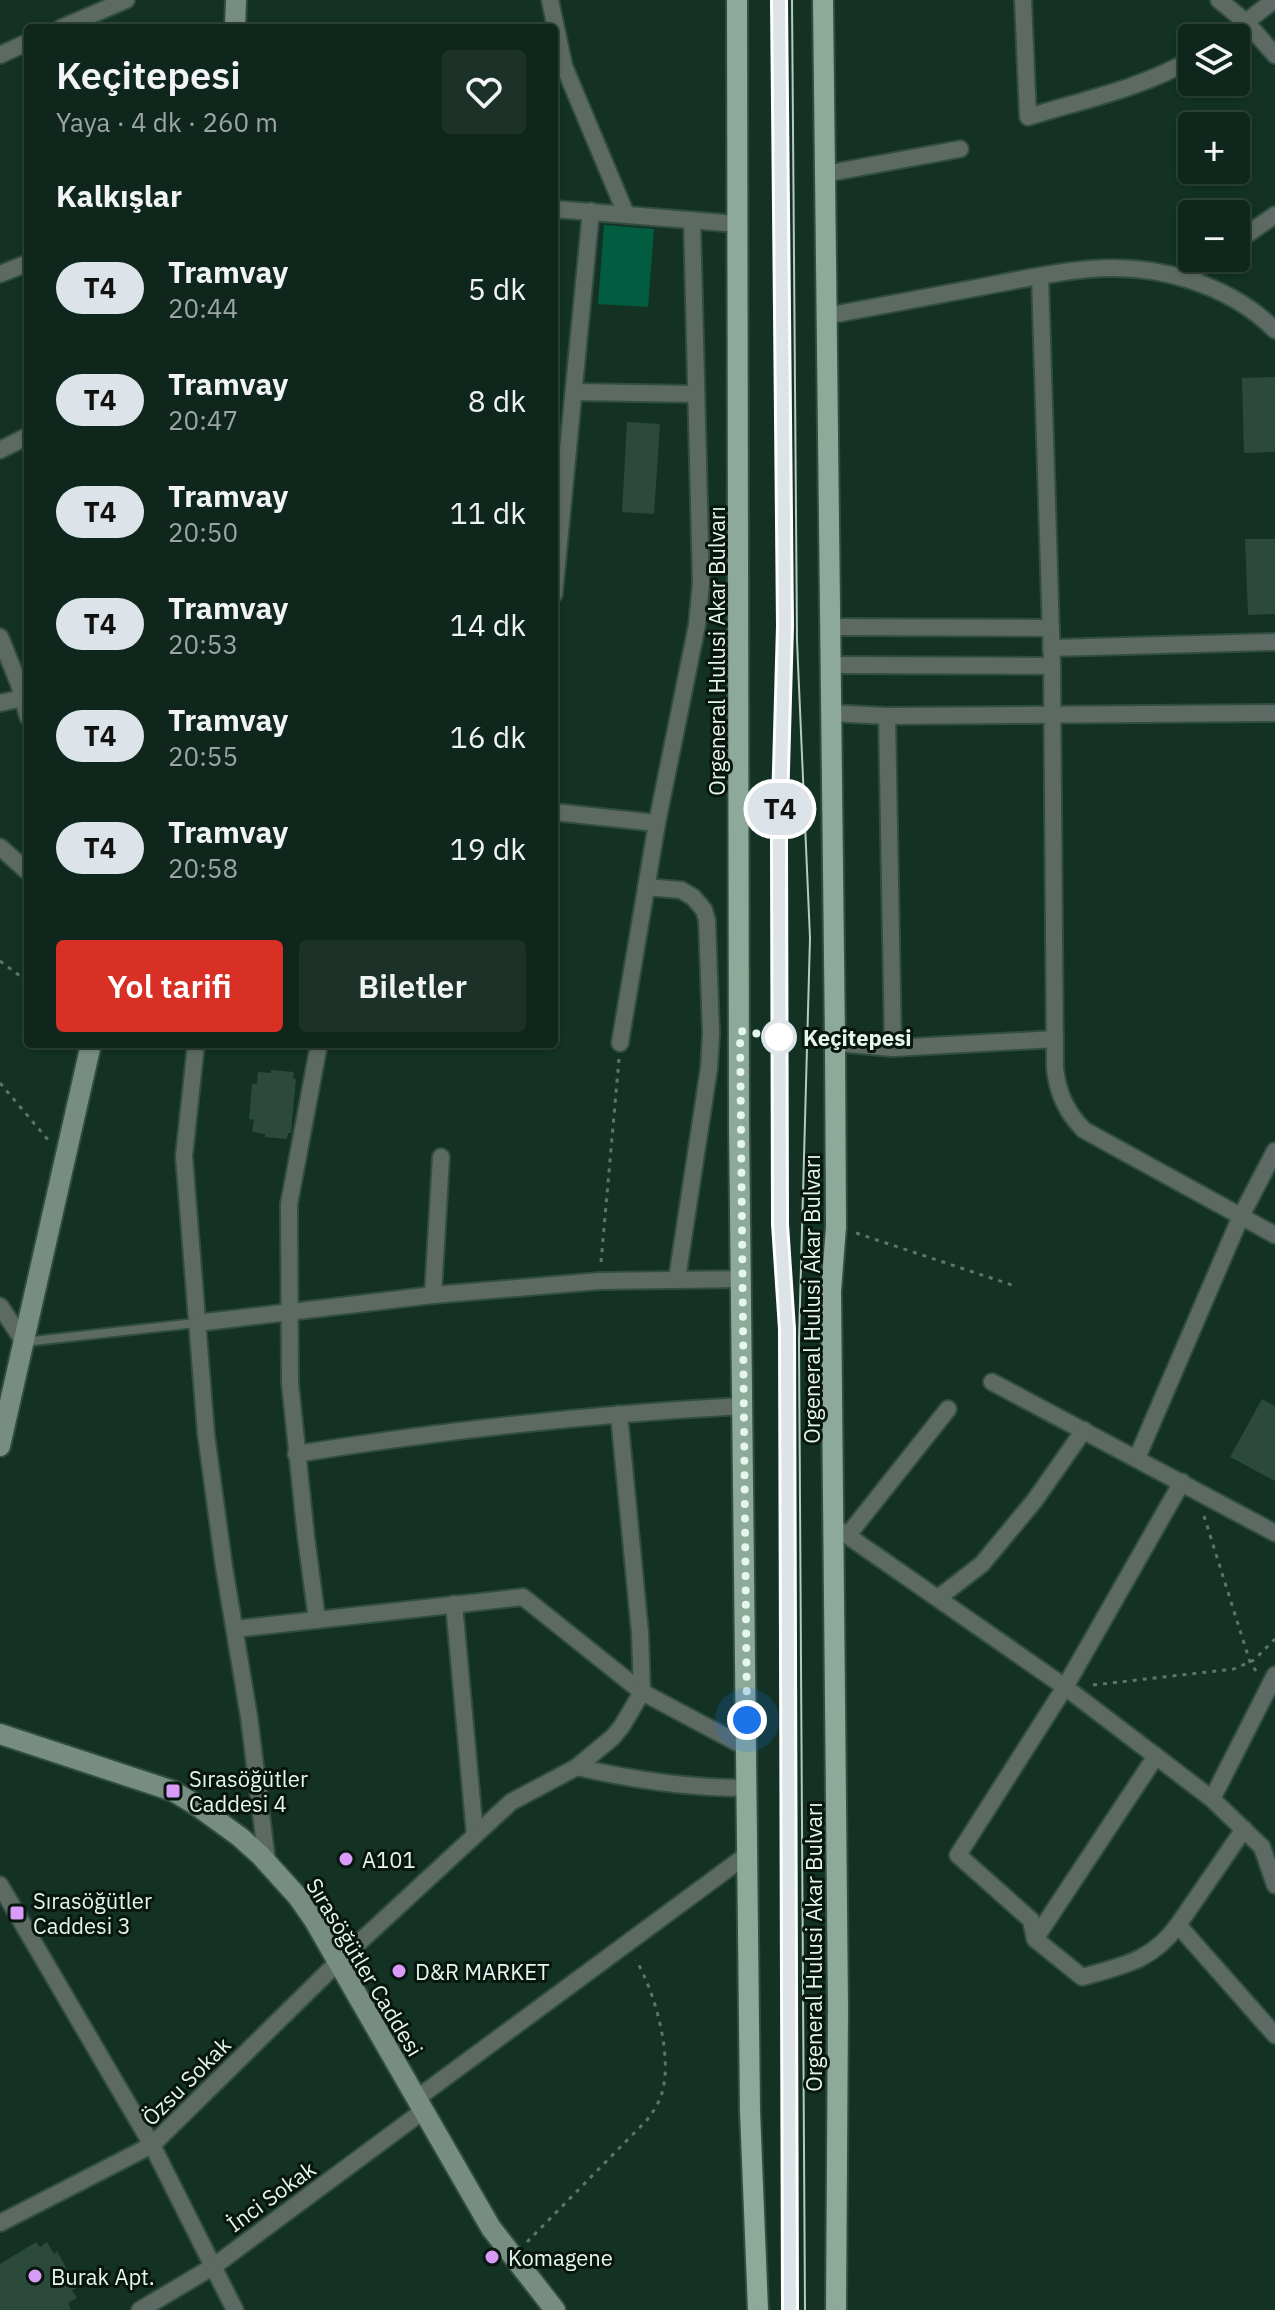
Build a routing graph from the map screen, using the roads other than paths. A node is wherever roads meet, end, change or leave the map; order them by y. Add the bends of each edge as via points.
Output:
1 (126, 0) edge
2 (236, 0) edge
3 (550, 0) edge
4 (737, 0) edge
5 (823, 0) edge
6 (1023, 0) edge
7 (1219, 0) edge
8 (1274, 0) edge
9 (1246, 22) junction
10 (70, 24) edge
11 (235, 24) edge
12 (555, 24) edge
13 (1244, 24) edge
14 (558, 38) edge
15 (24, 44) edge
16 (0, 55) edge
17 (1275, 55) edge
18 (1178, 66) edge
19 (960, 149) dead end
20 (824, 174) junction
21 (558, 209) edge
22 (591, 211) junction
23 (626, 214) junction
24 (1275, 215) edge
25 (692, 220) junction
26 (738, 224) junction
27 (1250, 232) edge
28 (24, 265) edge
29 (1193, 272) edge
30 (0, 274) edge
31 (1040, 276) junction
32 (1184, 278) junction
33 (826, 316) junction
34 (1272, 323) edge
35 (574, 392) junction
36 (695, 394) junction
37 (24, 438) edge
38 (0, 450) edge
39 (558, 554) edge
40 (829, 627) junction
41 (1051, 628) junction
42 (0, 637) edge
43 (1275, 642) edge
44 (1051, 648) junction
45 (830, 665) junction
46 (1052, 666) junction
47 (23, 698) junction
48 (24, 702) edge
49 (0, 703) edge
50 (830, 713) junction
51 (1275, 713) edge
52 (1052, 714) junction
53 (887, 716) junction
54 (558, 812) edge
55 (657, 823) junction
56 (0, 847) edge
57 (24, 868) edge
58 (646, 887) junction
59 (1055, 1039) junction
60 (620, 1043) road end
61 (835, 1043) junction
62 (90, 1048) edge
63 (196, 1048) edge
64 (318, 1048) edge
65 (893, 1048) junction
66 (1275, 1151) edge
67 (441, 1157) dead end
68 (1241, 1216) junction
69 (1275, 1235) edge
70 (677, 1279) junction
71 (742, 1279) junction
72 (433, 1295) junction
73 (0, 1306) edge
74 (289, 1313) junction
75 (197, 1323) junction
76 (24, 1342) junction
77 (992, 1382) dead end
78 (743, 1406) junction
79 (948, 1409) dead end
80 (619, 1414) junction
81 (1084, 1430) junction
82 (0, 1446) edge
83 (296, 1454) junction
84 (1137, 1458) junction
85 (1189, 1486) junction
86 (841, 1531) junction
87 (1275, 1533) edge
88 (938, 1598) junction
89 (454, 1604) junction
90 (317, 1620) junction
91 (235, 1629) junction
92 (1273, 1684) edge
93 (1065, 1687) junction
94 (642, 1692) junction
95 (0, 1734) edge
96 (747, 1748) junction
97 (1156, 1756) junction
98 (577, 1767) junction
99 (747, 1788) junction
100 (1212, 1799) junction
101 (1244, 1829) junction
102 (475, 1835) junction
103 (748, 1854) junction
104 (1272, 1861) edge
105 (267, 1862) junction
106 (0, 1885) edge
107 (1275, 1885) edge
108 (1178, 1925) junction
109 (1035, 1939) junction
110 (338, 1962) junction
111 (1275, 2035) edge
112 (420, 2105) junction
113 (152, 2145) junction
114 (0, 2223) edge
115 (214, 2266) junction
116 (838, 2308) edge
117 (140, 2310) edge
118 (235, 2310) edge
119 (555, 2310) edge
120 (758, 2310) edge

1 - 10 street
2 - 11 street
3 - 12 street
4 - 26 main road, Orgeneral Hulusi Akar Bulvarı
5 - 20 main road, Orgeneral Hulusi Akar Bulvarı
6 - 18 street via 1028,117 1135,85
7 - 9 street
8 - 9 street
9 - 13 street
9 - 17 street
14 - 23 street via 564,66
15 - 16 street
19 - 20 street
20 - 33 main road, Orgeneral Hulusi Akar Bulvarı
21 - 22 street
22 - 23 street
22 - 35 street
23 - 25 street
24 - 27 street
25 - 26 street
25 - 36 street
26 - 71 main road, Orgeneral Hulusi Akar Bulvarı
28 - 30 street
29 - 32 street
31 - 32 street via 1114,268
31 - 33 street
31 - 41 street
32 - 34 street
33 - 40 main road, Orgeneral Hulusi Akar Bulvarı
35 - 36 street
35 - 39 street
36 - 55 street via 701,583
37 - 38 street
40 - 41 street
40 - 45 main road, Orgeneral Hulusi Akar Bulvarı
41 - 44 street
42 - 47 street
43 - 44 street
44 - 46 street
45 - 46 street
45 - 50 main road, Orgeneral Hulusi Akar Bulvarı
46 - 52 street
47 - 48 street
47 - 49 street
50 - 53 street
50 - 61 main road, Orgeneral Hulusi Akar Bulvarı
51 - 52 street
52 - 53 street
52 - 59 street
53 - 65 street
54 - 55 street
55 - 58 street
56 - 57 street
58 - 60 street
58 - 70 street via 687,893 707,920 709,1068
59 - 65 street
59 - 68 street via 1059,1092 1084,1130
61 - 65 street
61 - 86 main road, Orgeneral Hulusi Akar Bulvarı via 831,1291
62 - 76 street
63 - 75 street via 184,1156
64 - 74 street via 289,1204
66 - 68 street
67 - 72 street
68 - 69 street
68 - 84 street
70 - 71 street
70 - 72 street
71 - 78 main road, Orgeneral Hulusi Akar Bulvarı
72 - 74 street
73 - 76 street
74 - 75 street
74 - 83 street
75 - 76 lane
75 - 91 street via 214,1500
76 - 82 street
77 - 81 street
78 - 80 street
78 - 96 main road, Orgeneral Hulusi Akar Bulvarı
79 - 86 street
80 - 83 street via 497,1425
80 - 94 street
81 - 84 street
81 - 88 street via 982,1564
83 - 90 street
84 - 85 street
85 - 87 street
85 - 93 street
86 - 88 street
86 - 116 main road, Orgeneral Hulusi Akar Bulvarı
88 - 93 street
89 - 90 street
89 - 94 street via 523,1597
89 - 102 street
90 - 91 street
91 - 105 street
92 - 100 street
93 - 97 street
93 - 109 street via 958,1855 1031,1920
94 - 96 street
94 - 98 street, Özsu Sokak via 613,1737
95 - 105 street, Sırasöğütler Caddesi via 173,1791 219,1820
96 - 99 main road, Orgeneral Hulusi Akar Bulvarı
97 - 100 street
97 - 109 street
98 - 99 street via 651,1782
98 - 102 street, Özsu Sokak via 511,1802
99 - 103 main road, Orgeneral Hulusi Akar Bulvarı
100 - 101 street
101 - 104 street
101 - 108 street
102 - 110 street, Özsu Sokak
103 - 112 street, İnci Sokak
103 - 120 main road, Orgeneral Hulusi Akar Bulvarı
104 - 107 street
105 - 110 street, Sırasöğütler Caddesi via 298,1897
106 - 113 street
108 - 109 street via 1149,1955 1082,1977
108 - 111 street
110 - 112 street, Sırasöğütler Caddesi
110 - 113 street, Özsu Sokak
112 - 115 street, İnci Sokak
112 - 119 street, Sırasöğütler Caddesi via 491,2228
113 - 114 street, Özsu Sokak
113 - 115 street
115 - 117 street, İnci Sokak
115 - 118 street

